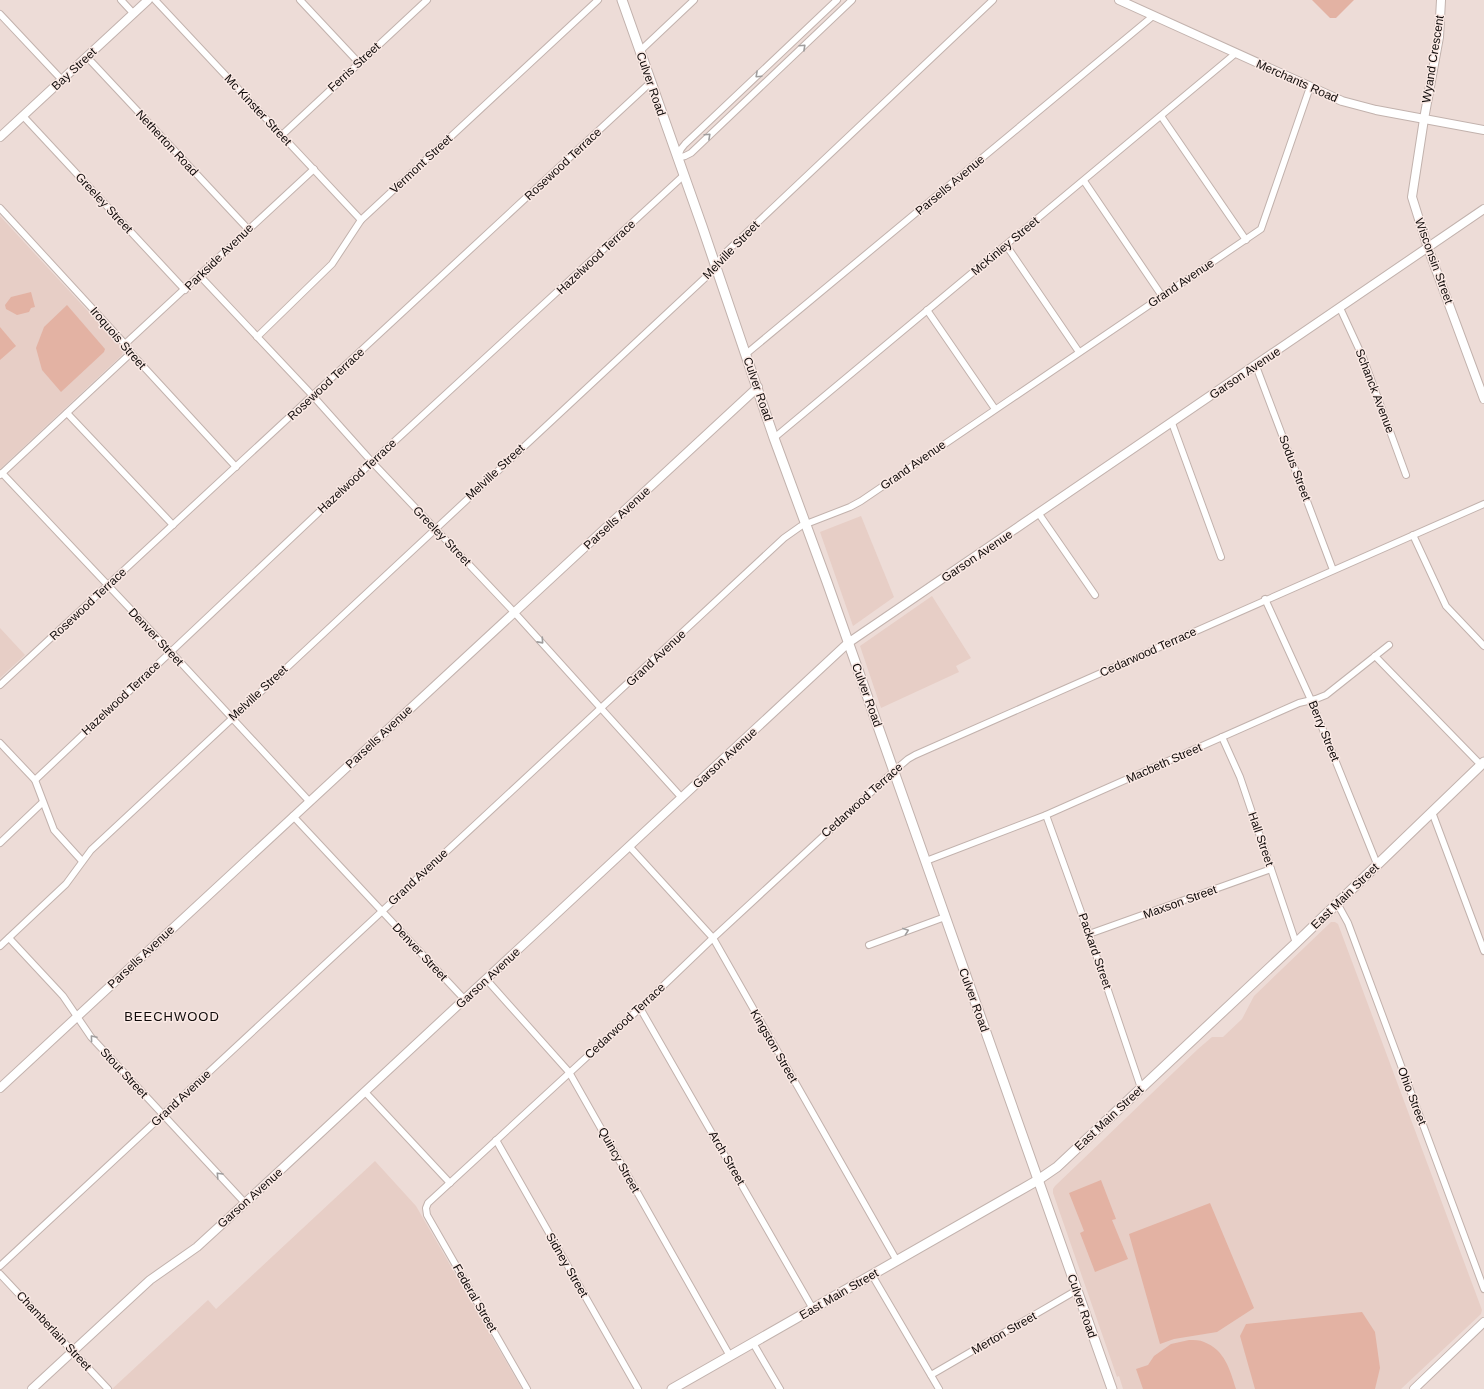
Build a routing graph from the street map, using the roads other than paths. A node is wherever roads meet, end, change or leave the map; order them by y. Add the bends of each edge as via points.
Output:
1 (121, 0) edge
2 (148, 0) edge
3 (155, 0) edge
4 (300, 0) edge
5 (427, 0) edge
6 (598, 0) edge
7 (622, 0) edge
8 (694, 0) edge
9 (837, 0) edge
10 (852, 0) edge
11 (993, 0) edge
12 (1119, 0) edge
13 (1441, 0) edge
14 (133, 13) junction
15 (0, 14) edge
16 (1153, 16) junction
17 (640, 51) junction
18 (1236, 53) junction
19 (87, 57) junction
20 (359, 62) junction
21 (62, 80) junction
22 (651, 82) junction
23 (1310, 87) junction
24 (23, 116) junction
25 (1161, 116) junction
26 (1424, 119) junction
27 (1484, 130) edge
28 (282, 135) junction
29 (0, 137) edge
30 (677, 158) junction
31 (314, 169) junction
32 (683, 176) junction
33 (1084, 180) junction
34 (0, 208) edge
35 (1484, 209) edge
36 (361, 220) junction
37 (248, 229) junction
38 (1246, 240) junction
39 (1006, 245) junction
40 (1428, 248) junction
41 (716, 266) junction
42 (200, 276) junction
43 (184, 290) junction
44 (1162, 296) junction
45 (1340, 308) junction
46 (927, 310) junction
47 (257, 337) junction
48 (125, 344) junction
49 (1079, 352) junction
50 (131, 353) junction
51 (746, 354) junction
52 (1256, 366) junction
53 (758, 387) junction
54 (312, 396) junction
55 (1484, 399) edge
56 (995, 409) junction
57 (67, 413) junction
58 (1172, 423) junction
59 (774, 438) junction
60 (372, 462) junction
61 (236, 467) junction
62 (1, 474) edge
63 (1406, 475) dead end
64 (1484, 504) edge
65 (1039, 514) junction
66 (806, 524) junction
67 (173, 525) junction
68 (435, 528) junction
69 (1413, 535) junction
70 (1221, 557) dead end
71 (1334, 570) junction
72 (107, 586) junction
73 (1095, 595) dead end
74 (1265, 599) junction
75 (514, 612) junction
76 (848, 643) junction
77 (1389, 645) dead end
78 (1484, 646) edge
79 (170, 651) junction
80 (1375, 656) junction
81 (0, 685) edge
82 (1311, 700) junction
83 (602, 708) junction
84 (232, 718) junction
85 (1222, 737) junction
86 (0, 743) edge
87 (1483, 763) edge
88 (894, 770) junction
89 (34, 780) junction
90 (682, 798) junction
91 (43, 802) junction
92 (309, 802) junction
93 (1432, 812) junction
94 (1046, 815) junction
95 (293, 816) junction
96 (0, 842) edge
97 (629, 846) junction
98 (926, 860) junction
99 (82, 862) junction
100 (1377, 864) junction
101 (1271, 869) junction
102 (1337, 903) junction
103 (382, 911) junction
104 (945, 917) junction
105 (1089, 934) junction
106 (9, 938) junction
107 (712, 938) junction
108 (1296, 943) junction
109 (869, 945) dead end
110 (0, 946) edge
111 (1484, 952) edge
112 (486, 979) junction
113 (464, 1000) junction
114 (640, 1008) junction
115 (77, 1015) junction
116 (569, 1072) junction
117 (0, 1088) edge
118 (1141, 1088) junction
119 (365, 1092) junction
120 (163, 1115) junction
121 (496, 1140) junction
122 (1038, 1180) junction
123 (450, 1182) junction
124 (246, 1203) junction
125 (426, 1205) joint
126 (897, 1261) junction
127 (0, 1266) edge
128 (0, 1274) edge
129 (872, 1275) junction
130 (1484, 1289) edge
131 (1077, 1290) junction
132 (813, 1309) junction
133 (1484, 1322) edge
134 (753, 1343) junction
135 (73, 1351) junction
136 (730, 1356) junction
137 (931, 1375) junction
138 (32, 1389) edge
139 (108, 1389) edge
140 (527, 1389) edge
141 (638, 1389) edge
142 (672, 1389) edge
143 (780, 1389) edge
144 (939, 1389) edge
145 (1112, 1389) edge
146 (1414, 1389) edge

1 - 14 street
2 - 14 street, Bay Street
3 - 28 street, Mc Kinster Street
4 - 20 street
5 - 20 street, Ferris Street
6 - 36 street, Vermont Street
7 - 17 main road, Culver Road
8 - 17 street
9 -> 30 street via 685,144
30 -> 10 street via 691,153
11 - 41 street, Melville Street via 722,256
12 - 16 street, Merchants Road
13 - 26 street, Wyand Crescent via 1440,31
14 - 19 street, Bay Street
15 - 21 street
16 - 18 street, Merchants Road
16 - 51 street, Parsells Avenue
17 - 22 main road, Culver Road
18 - 23 street, Merchants Road
18 - 25 street, McKinley Street
19 - 21 street, Bay Street
19 - 37 street, Netherton Road
20 - 28 street, Ferris Street
21 - 24 street, Bay Street
22 - 30 main road, Culver Road
22 - 54 street, Rosewood Terrace
23 - 26 street, Merchants Road via 1351,104
23 - 38 street, Grand Avenue via 1261,229
24 - 29 street, Bay Street
24 - 43 street, Greeley Street
25 - 33 street, McKinley Street
25 - 38 street
26 - 27 street, Merchants Road
26 - 40 street, Wisconsin Street via 1412,197
28 - 31 street, Mc Kinster Street
30 - 32 main road, Culver Road
31 - 36 street, Mc Kinster Street
31 - 37 street, Parkside Avenue
32 - 41 main road, Culver Road
32 - 60 street, Hazelwood Terrace
33 - 39 street, McKinley Street
33 - 44 street
34 - 48 street, Iroquois Street
35 - 40 street, Garson Avenue
36 - 47 street, Vermont Street via 332,264
37 - 42 street, Parkside Avenue
38 - 44 street, Grand Avenue
39 - 46 street, McKinley Street
39 - 49 street
40 - 45 street, Garson Avenue
40 - 55 street, Wisconsin Street
41 - 51 main road, Culver Road
41 - 68 street, Melville Street
42 - 43 street, Parkside Avenue
42 - 47 street, Greeley Street
43 - 48 street, Parkside Avenue
44 - 49 street, Grand Avenue
45 - 52 street, Garson Avenue
45 - 63 street, Schanck Avenue via 1364,360
46 - 56 street
46 - 59 street, McKinley Street
47 - 54 street, Greeley Street
48 - 50 street, Iroquois Street
49 - 56 street, Grand Avenue
50 - 57 street
50 - 61 street, Iroquois Street
51 - 53 main road, Culver Road
52 - 58 street, Garson Avenue
52 - 71 street, Sodus Street
53 - 59 main road, Culver Road
53 - 75 street, Parsells Avenue
54 - 60 street, Greeley Street
54 - 61 street, Rosewood Terrace
56 - 66 street, Grand Avenue via 861,501
57 - 62 street
57 - 67 street
58 - 65 street, Garson Avenue
58 - 70 street
59 - 66 main road, Culver Road
60 - 68 street, Greeley Street
60 - 79 street, Hazelwood Terrace
61 - 67 street, Rosewood Terrace
62 - 72 street, Denver Street
64 - 69 street, Cedarwood Terrace
65 - 73 street
65 - 76 street, Garson Avenue
66 - 76 main road, Culver Road
66 - 83 street, Grand Avenue via 784,538
67 - 72 street, Rosewood Terrace
68 - 75 street, Greeley Street
68 - 84 street, Melville Street
69 - 71 street, Cedarwood Terrace
69 - 78 street via 1446,606
71 - 74 street, Cedarwood Terrace
72 - 79 street, Denver Street
72 - 81 street, Rosewood Terrace
74 - 82 street, Berry Street
74 - 88 street, Cedarwood Terrace via 915,755
75 -> 83 street, Greeley Street
75 - 92 street, Parsells Avenue
76 - 88 main road, Culver Road
76 - 90 street, Garson Avenue
77 - 80 street, Macbeth Street
79 - 84 street, Denver Street
79 - 89 street, Hazelwood Terrace
80 - 82 street, Macbeth Street via 1322,698
80 - 87 street
82 - 85 street, Macbeth Street
82 - 100 street, Berry Street
83 - 90 street, Greeley Street
83 - 103 street, Grand Avenue
84 - 92 street, Denver Street
84 - 99 street, Melville Street via 91,850
85 - 94 street, Macbeth Street
85 - 101 street, Hall Street via 1240,777
86 - 89 street
87 - 93 main road, East Main Street
88 - 98 main road, Culver Road
88 - 107 street, Cedarwood Terrace
89 - 91 street
90 - 97 street, Garson Avenue
91 - 96 street
91 - 99 street via 54,830
92 - 95 street, Parsells Avenue
93 - 100 main road, East Main Street
93 - 111 street
94 - 98 street, Macbeth Street
94 - 105 street, Packard Street
95 - 103 street, Denver Street
95 - 115 street, Parsells Avenue
97 - 107 street, Kingston Street
97 - 112 street, Garson Avenue
98 - 104 main road, Culver Road
99 - 106 street, Melville Street via 66,884
100 - 102 main road, East Main Street
101 - 105 street, Maxson Street
101 - 108 street, Hall Street
102 - 108 main road, East Main Street
102 - 130 street, Ohio Street via 1348,924
103 - 113 street, Denver Street
103 - 120 street, Grand Avenue
109 -> 104 street
104 - 122 main road, Culver Road
105 - 118 street, Packard Street
106 - 110 street, Melville Street
106 - 115 street, Stout Street via 63,996
107 - 114 street, Cedarwood Terrace
107 - 126 street, Kingston Street
108 - 118 main road, East Main Street
112 - 113 street, Garson Avenue
112 - 116 street, Quincy Street
113 - 119 street, Garson Avenue
114 - 116 street, Cedarwood Terrace
114 - 132 street, Arch Street
115 - 117 street, Parsells Avenue
120 -> 115 street, Stout Street via 91,1037
116 - 121 street, Cedarwood Terrace
116 - 136 street, Quincy Street
118 - 122 main road, East Main Street via 1057,1166
119 - 123 street
119 - 124 street, Garson Avenue
124 -> 120 street, Stout Street
120 - 127 street, Grand Avenue
121 - 123 street, Cedarwood Terrace
121 - 141 street, Sidney Street
122 - 126 main road, East Main Street
122 - 131 main road, Culver Road
123 - 125 street, Cedarwood Terrace
124 - 135 street, Garson Avenue via 197,1247 154,1277
125 - 140 street, Federal Street via 427,1215
126 - 129 main road, East Main Street
128 - 135 street, Chamberlain Street
129 - 132 main road, East Main Street
129 - 137 street
131 - 137 street, Merton Street
131 - 145 main road, Culver Road
132 - 134 main road, East Main Street
133 - 146 street
134 - 136 main road, East Main Street
134 - 143 street
135 - 138 street, Garson Avenue
135 - 139 street, Chamberlain Street
136 - 142 main road, East Main Street
137 - 144 street

